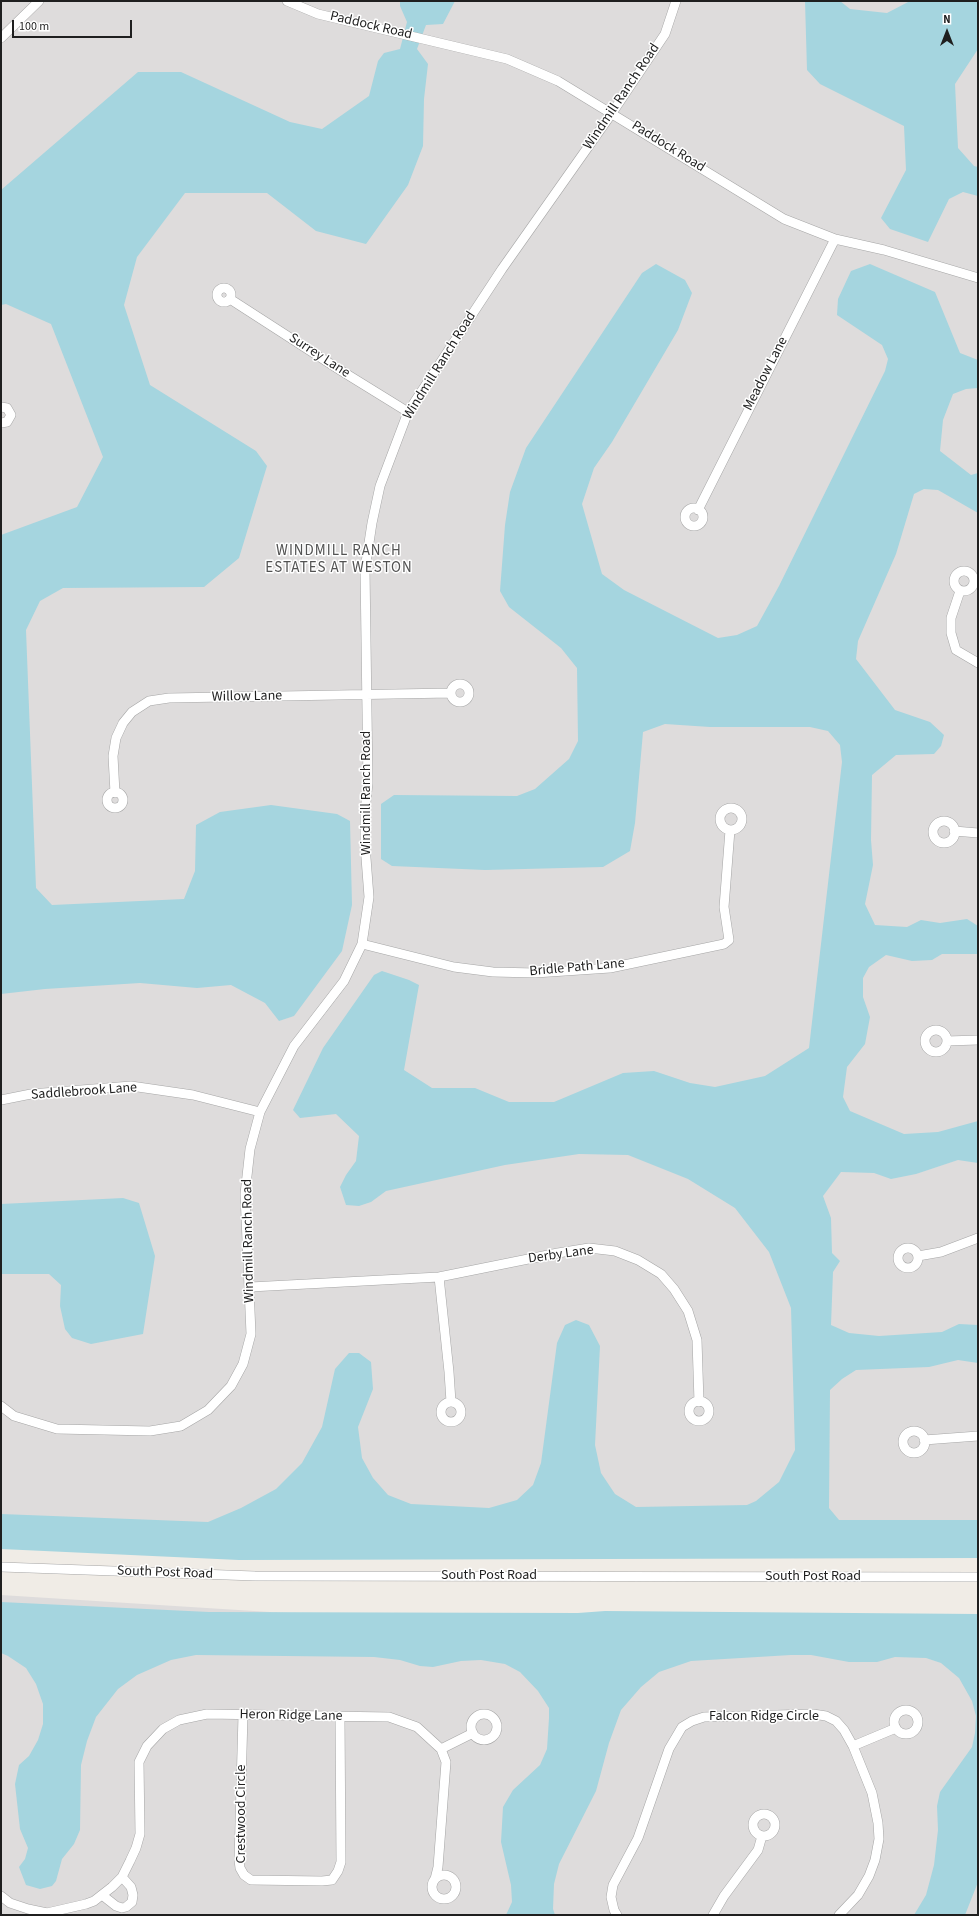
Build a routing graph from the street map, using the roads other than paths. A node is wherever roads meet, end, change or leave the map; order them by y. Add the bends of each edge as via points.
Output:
1 (39, 1) edge
2 (287, 1) edge
3 (676, 1) edge
4 (1, 38) edge
5 (612, 113) junction
6 (835, 239) junction
7 (978, 278) edge
8 (230, 299) dead end
9 (1, 407) edge
10 (408, 412) junction
11 (1, 423) edge
12 (698, 510) dead end
13 (960, 591) dead end
14 (978, 663) edge
15 (451, 693) dead end
16 (367, 695) junction
17 (115, 793) dead end
18 (730, 830) dead end
19 (954, 831) dead end
20 (978, 833) edge
21 (362, 944) junction
22 (978, 1040) edge
23 (946, 1041) dead end
24 (1, 1102) edge
25 (260, 1112) junction
26 (978, 1238) edge
27 (918, 1256) dead end
28 (439, 1276) junction
29 (250, 1287) junction
30 (451, 1402) dead end
31 (699, 1402) dead end
32 (1, 1406) edge
33 (978, 1436) edge
34 (924, 1440) dead end
35 (1, 1566) edge
36 (978, 1577) edge
37 (243, 1715) junction
38 (340, 1717) junction
39 (896, 1728) dead end
40 (473, 1733) dead end
41 (853, 1746) junction
42 (441, 1749) junction
43 (762, 1836) dead end
44 (122, 1877) junction
45 (435, 1879) dead end
46 (102, 1895) junction
47 (1, 1896) edge
48 (47, 1914) edge
49 (617, 1915) edge
50 (713, 1915) edge
51 (839, 1915) edge

1 - 4 street
2 - 5 street, Paddock Road via 318,14 507,59 558,81
3 - 5 street, Windmill Ranch Road via 664,34
5 - 6 street, Paddock Road via 784,219
5 - 10 street, Windmill Ranch Road via 502,269
6 - 7 street, Paddock Road via 884,250
6 - 12 street, Meadow Lane
8 - 10 street, Surrey Lane
9 - 11 street via 7,408 11,415 7,422
10 - 16 street, Windmill Ranch Road via 380,486 365,569
13 - 14 street via 951,618 951,633 956,650
15 - 16 street, Willow Lane
16 - 17 street, Willow Lane via 169,698 149,701 132,712 122,723 116,738 113,756
16 - 21 street, Windmill Ranch Road via 368,783 365,845 369,897
18 - 21 street, Bridle Path Lane via 724,900 729,940 724,944 610,968 535,973 493,972 454,967
19 - 20 street
21 - 25 street, Windmill Ranch Road via 344,981 294,1046
22 - 23 street
24 - 25 street, Saddlebrook Lane via 30,1094 131,1086 193,1095
25 - 29 street, Windmill Ranch Road via 250,1149 245,1194
26 - 27 street via 941,1252
28 - 29 street, Derby Lane
28 - 30 street
28 - 31 street, Derby Lane via 589,1248 615,1251 638,1260 661,1274 688,1311 697,1340
29 - 32 street, Windmill Ranch Road via 251,1334 243,1364 231,1386 208,1410 181,1426 150,1431 57,1429 14,1416
33 - 34 street
35 - 36 street, South Post Road via 255,1576
37 - 38 street, Heron Ridge Lane
37 - 38 street, Crestwood Circle via 238,1860 244,1875 251,1880 332,1880 338,1871 341,1862
37 - 44 street, Heron Ridge Lane via 207,1714 179,1720 163,1729 150,1742 139,1762 140,1834
38 - 42 street, Heron Ridge Lane via 389,1717 417,1727
39 - 41 street
40 - 42 street
41 - 49 street, Falcon Ridge Circle via 836,1721 813,1714 704,1717 682,1727 669,1749 638,1838 613,1885 611,1897
41 - 51 street, Falcon Ridge Circle via 872,1794 879,1839 869,1876 858,1895
42 - 45 street via 446,1762
43 - 50 street via 758,1850
44 - 46 street, Heron Ridge Lane
44 - 46 street via 131,1887 132,1902 122,1908
46 - 48 street, Heron Ridge Lane via 86,1904
47 - 48 street, Heron Ridge Lane via 16,1905

